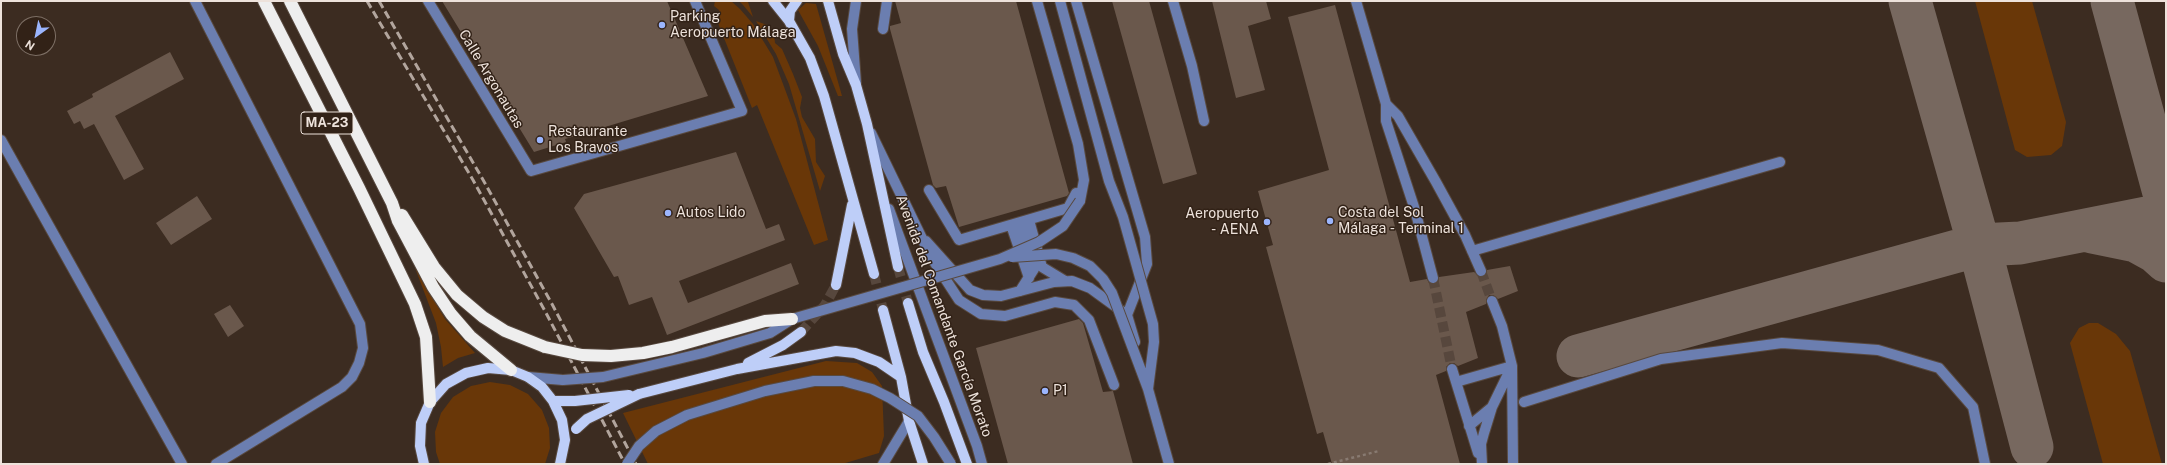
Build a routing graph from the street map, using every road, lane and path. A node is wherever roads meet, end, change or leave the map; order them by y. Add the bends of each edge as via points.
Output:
1 (195, 1) edge
2 (264, 1) edge
3 (290, 1) edge
4 (428, 1) edge
5 (695, 1) edge
6 (773, 1) edge
7 (797, 1) edge
8 (828, 1) edge
9 (856, 1) edge
10 (887, 1) edge
11 (1037, 1) edge
12 (1060, 1) edge
13 (1076, 1) edge
14 (1173, 1) edge
15 (1356, 1) edge
16 (789, 20) junction
17 (883, 29) dead end
18 (856, 85) junction
19 (1386, 104) junction
20 (1204, 121) dead end
21 (867, 124) junction
22 (1, 140) edge
23 (1780, 162) dead end
24 (878, 178) junction
25 (929, 190) dead end
26 (1076, 193) dead end
27 (853, 201) junction
28 (392, 203) junction
29 (1020, 222) junction
30 (921, 236) junction
31 (1472, 251) junction
32 (1000, 258) junction
33 (898, 267) tunnel mouth
34 (1481, 271) tunnel mouth
35 (874, 274) tunnel mouth
36 (1433, 278) tunnel mouth
37 (1065, 281) junction
38 (836, 285) tunnel mouth
39 (1020, 291) junction
40 (1492, 301) tunnel mouth
41 (908, 303) tunnel mouth
42 (884, 310) tunnel mouth
43 (1127, 315) junction
44 (792, 319) junction
45 (800, 332) tunnel mouth
46 (1512, 366) junction
47 (737, 368) junction
48 (1452, 368) tunnel mouth
49 (511, 370) junction
50 (528, 377) junction
51 (901, 377) junction
52 (1456, 382) junction
53 (1114, 385) dead end
54 (1148, 389) junction
55 (639, 394) junction
56 (553, 400) junction
57 (430, 402) junction
58 (1524, 402) dead end
59 (1492, 407) junction
60 (909, 421) junction
61 (1469, 426) junction
62 (565, 440) junction
63 (1379, 451) dead end
64 (182, 464) edge
65 (216, 464) edge
66 (424, 464) edge
67 (560, 464) edge
68 (627, 464) edge
69 (883, 464) edge
70 (922, 464) edge
71 (951, 464) edge
72 (967, 464) edge
73 (982, 464) edge
74 (1169, 464) edge
75 (1174, 464) edge
76 (1328, 464) edge
77 (1482, 464) edge
78 (1513, 464) edge
79 (1985, 464) edge

1 - 65 street via 360,324 363,348 352,377 342,387
2 - 57 highway, MA-23 via 415,304 426,336
3 - 28 highway, MA-23
4 - 5 street, Calle Argonautas via 531,171 742,111
6 - 16 main road
7 - 16 main road via 790,11
8 - 18 main road, Avenida del Comandante García Morato via 843,54
9 - 18 street via 852,29
10 - 17 street
11 - 32 street, bridge via 1078,144 1084,180 1080,201 1063,226 1039,242
12 - 54 street, bridge via 1109,181 1123,216 1153,324 1154,342
13 - 43 street via 1145,236 1147,264
14 - 20 street via 1192,66
15 - 19 street
16 - 27 main road via 810,58 824,96
18 - 21 main road, Avenida del Comandante García Morato
19 - 31 street via 1398,116
19 - 36 street via 1386,121 1415,210
21 - 24 main road, Avenida del Comandante García Morato
21 - 30 street
22 - 64 street
23 - 31 street
24 - 33 main road, Avenida del Comandante García Morato
24 - 73 street, Avenida del Comandante García Morato via 978,446
25 - 29 street via 959,240
26 - 29 street via 1068,208
27 - 35 main road
27 - 38 main road
28 - 44 highway, bridge via 404,217 434,267 457,295 505,331 545,347 582,355 643,353 766,321
28 - 49 highway, MA-23 via 398,221 433,287 451,314 470,336
29 - 37 street via 1042,267
29 - 39 street via 1028,278
30 - 39 street via 970,290 983,295 1001,296
30 - 53 street via 931,258 959,300 981,314 1005,316 1055,302 1074,306 1089,320
31 - 34 street
32 - 44 street, bridge
32 - 54 street, bridge via 1056,254 1074,258 1090,266 1112,293
37 - 39 street
37 - 43 street via 1090,288
40 - 46 street via 1502,326
41 - 72 main road, Avenida del Comandante García Morato via 923,352
42 - 51 main road
43 - 75 street
44 - 50 street, bridge via 770,333 604,377 562,380
45 - 47 main road via 783,345
46 - 52 street
46 - 59 street
46 - 78 street
47 - 51 main road via 836,351 855,353 879,362
47 - 55 main road
48 - 52 street
49 - 50 main road
49 - 57 main road via 488,368 466,372 446,384
50 - 56 main road
51 - 60 main road
52 - 61 street
54 - 74 street, bridge
55 - 56 main road, bridge
55 - 62 main road, bridge via 587,419
56 - 62 main road via 562,420
57 - 66 main road via 421,423 420,446
58 - 79 street via 1661,360 1782,344 1878,350 1939,368 1973,407
59 - 61 street
59 - 77 street via 1481,444
60 - 69 street
60 - 70 main road
61 - 77 street
62 - 67 main road
63 - 76 path
68 - 71 street, bridge via 639,446 656,431 687,415 764,391 814,381 843,381 890,398 918,416

